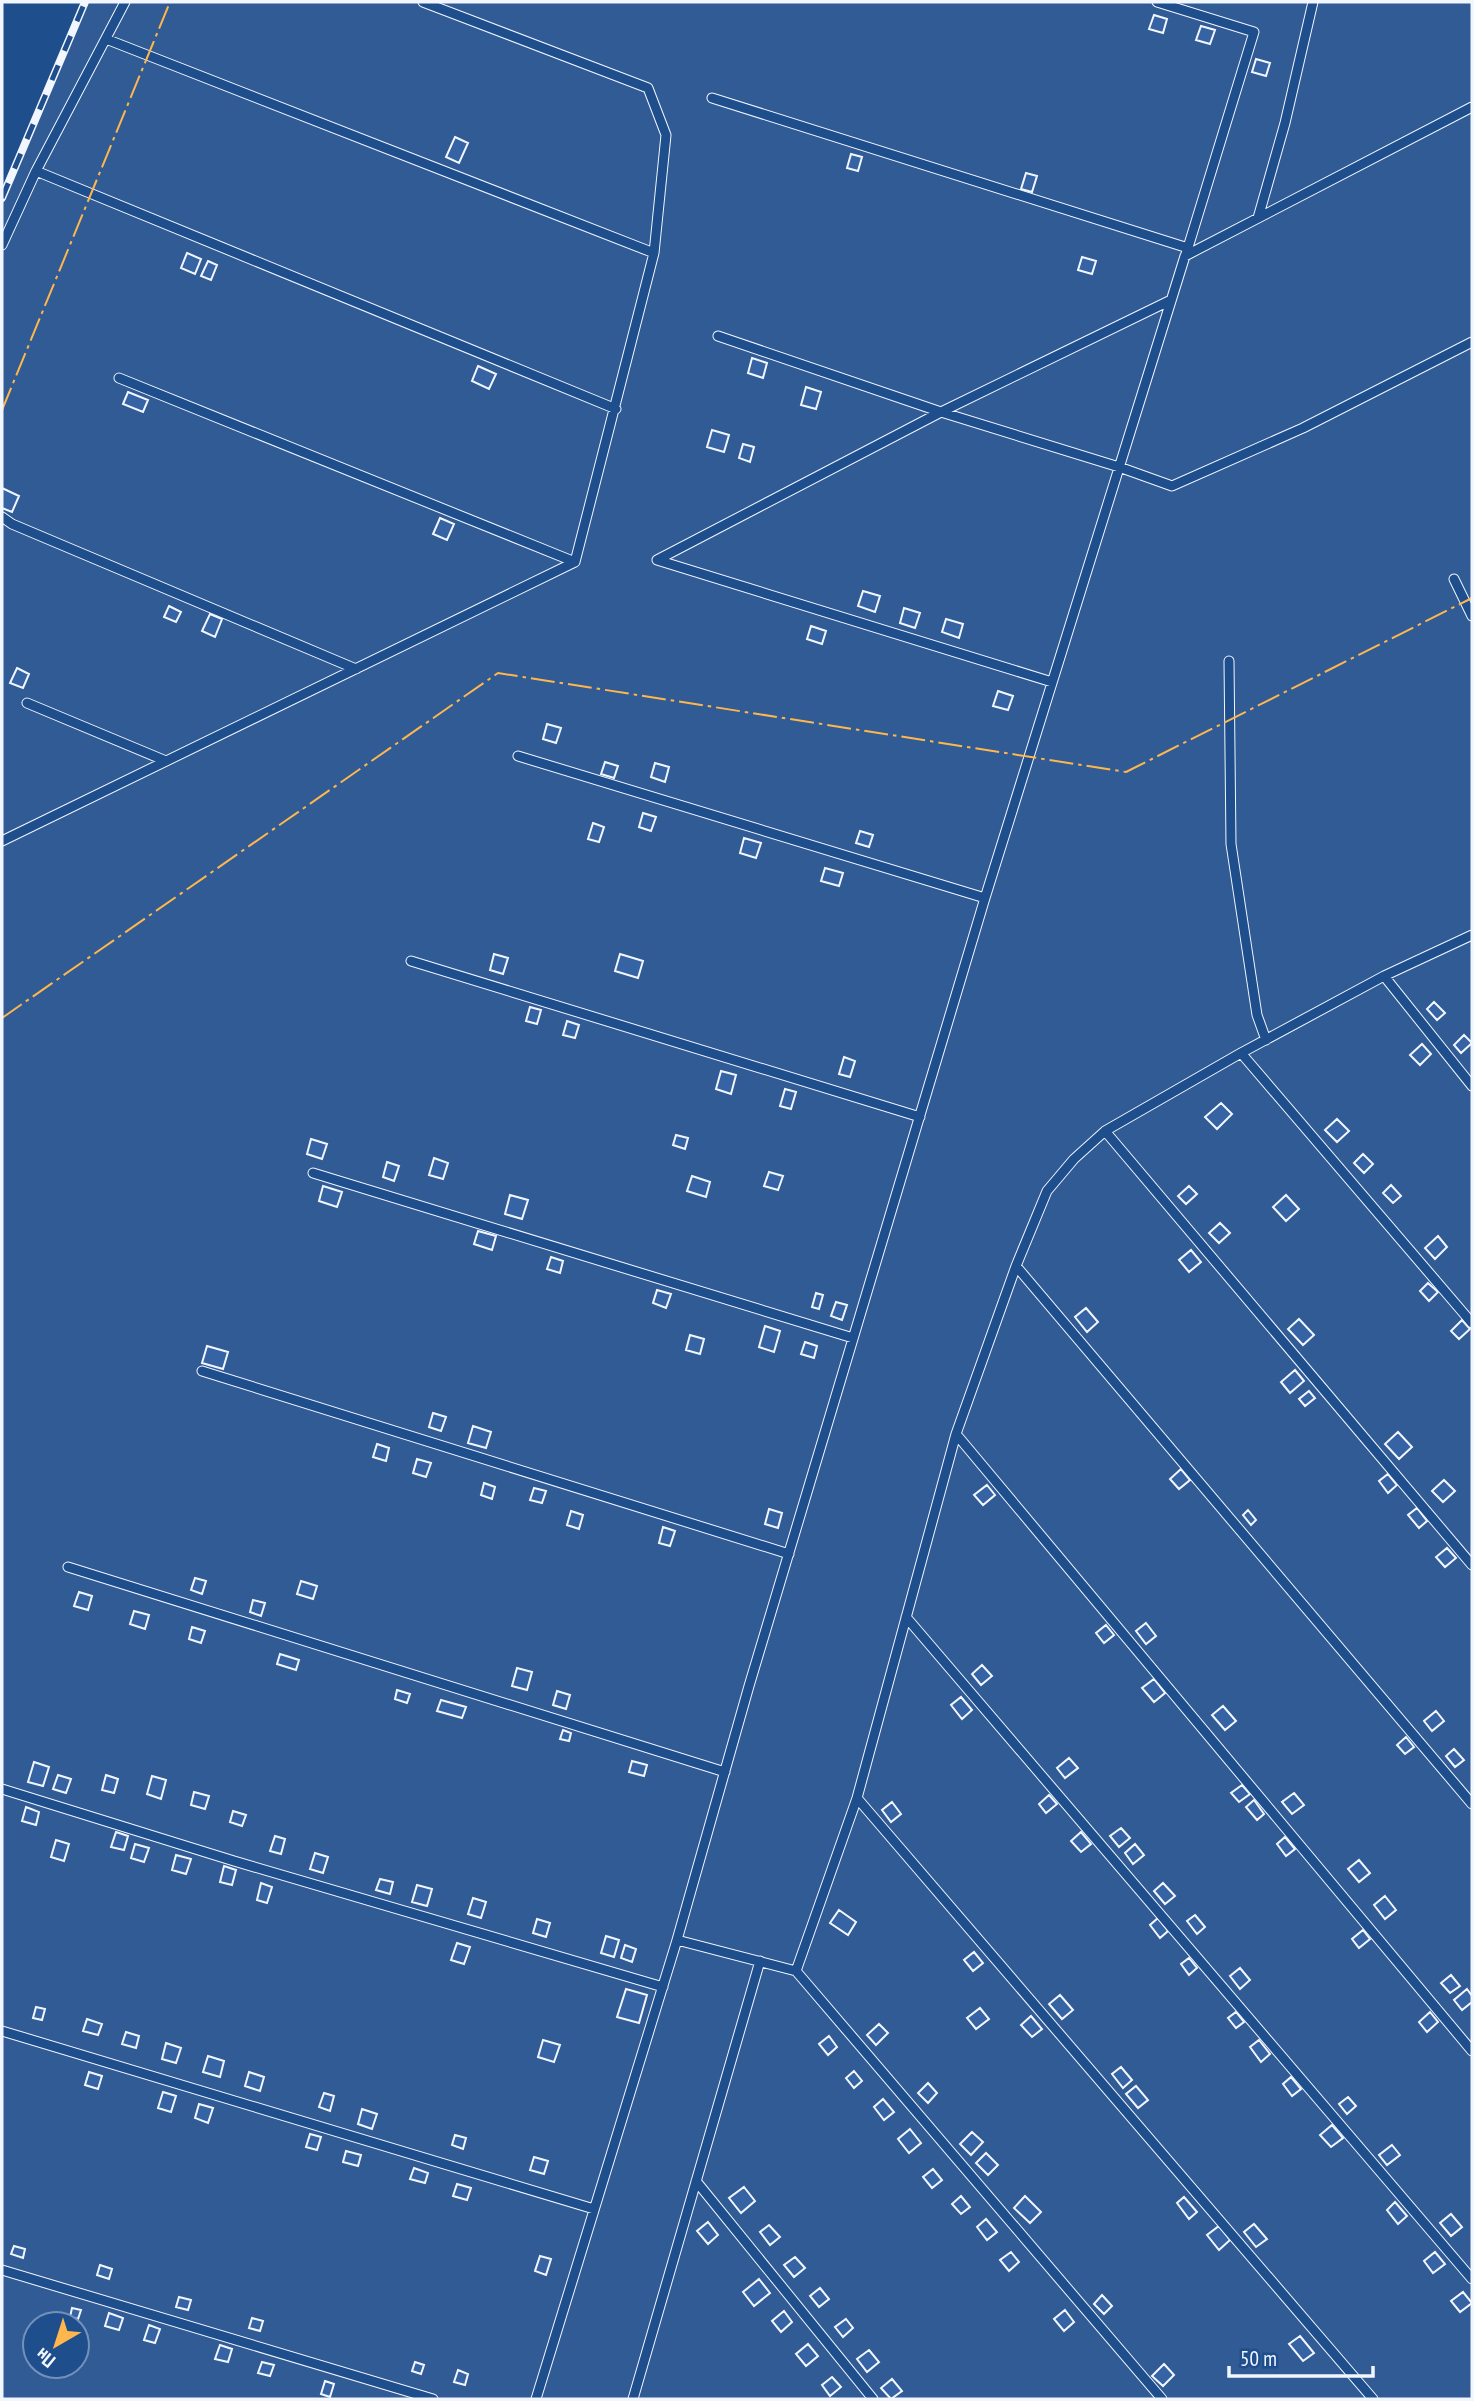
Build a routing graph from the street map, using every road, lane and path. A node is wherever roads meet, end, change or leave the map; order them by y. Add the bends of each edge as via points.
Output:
1 (125, 2) edge
2 (423, 2) edge
3 (1157, 2) edge
4 (1313, 2) edge
5 (106, 39) junction
6 (712, 98) dead end
7 (1472, 107) edge
8 (36, 171) junction
9 (1258, 218) junction
10 (2, 245) edge
11 (1186, 252) junction
12 (654, 253) junction
13 (1171, 300) junction
14 (718, 336) dead end
15 (1472, 342) edge
16 (119, 378) dead end
17 (616, 409) junction
18 (941, 412) junction
19 (1119, 467) junction
20 (2, 517) edge
21 (575, 562) junction
22 (1454, 579) dead end
23 (1472, 616) edge
24 (1229, 661) dead end
25 (356, 669) junction
26 (1052, 682) junction
27 (27, 703) dead end
28 (518, 756) dead end
29 (166, 761) junction
30 (2, 841) edge
31 (985, 898) junction
32 (1472, 935) edge
33 (411, 961) dead end
34 (1384, 976) junction
35 (1266, 1040) junction
36 (1241, 1053) junction
37 (1472, 1086) edge
38 (920, 1117) junction
39 (1105, 1131) junction
40 (313, 1173) dead end
41 (1016, 1266) junction
42 (1472, 1323) edge
43 (853, 1338) junction
44 (202, 1371) dead end
45 (956, 1434) junction
46 (789, 1554) junction
47 (1472, 1565) edge
48 (68, 1567) dead end
49 (906, 1618) junction
50 (725, 1772) junction
51 (2, 1789) edge
52 (856, 1798) junction
53 (1472, 1804) edge
54 (677, 1940) junction
55 (760, 1961) junction
56 (796, 1971) junction
57 (663, 1986) junction
58 (2, 2031) edge
59 (1472, 2051) edge
60 (696, 2181) junction
61 (594, 2210) junction
62 (2, 2270) edge
63 (1472, 2279) edge
64 (433, 2399) edge
65 (536, 2399) edge
66 (633, 2399) edge
67 (873, 2399) edge
68 (1162, 2399) edge
69 (1373, 2399) edge

1 - 5 lane
2 - 12 lane via 648,88 666,135
3 - 11 lane via 1254,32
4 - 9 lane
5 - 8 lane
5 - 12 lane
6 - 11 lane
7 - 9 lane
8 - 10 lane
8 - 17 lane
9 - 11 lane
11 - 13 lane
12 - 17 lane
13 - 18 lane
13 - 19 lane
14 - 18 lane
15 - 19 lane via 1303,428 1172,486
16 - 21 lane
17 - 21 lane
18 - 19 lane
18 - 26 lane via 657,560
19 - 26 lane
20 - 25 lane
21 - 25 lane
22 - 23 lane
24 - 35 lane via 1231,844 1257,1015
25 - 29 lane
26 - 31 lane
27 - 29 lane
28 - 31 lane
29 - 30 lane
31 - 38 lane
32 - 34 lane
33 - 38 lane
34 - 35 lane
34 - 37 lane
35 - 36 lane
36 - 39 lane
36 - 42 lane
38 - 43 lane
39 - 41 lane via 1048,1191
39 - 47 lane
40 - 43 lane
41 - 45 lane
41 - 53 lane
43 - 46 lane
44 - 46 lane
45 - 49 lane
45 - 59 lane
46 - 50 lane
48 - 50 lane
49 - 52 lane
49 - 63 lane
50 - 54 lane
51 - 57 lane
52 - 56 lane
52 - 69 lane
54 - 55 lane
54 - 57 lane
55 - 56 lane
55 - 60 lane
56 - 68 lane
57 - 61 lane
58 - 61 lane
60 - 66 lane
60 - 67 lane
61 - 65 lane
62 - 64 lane

